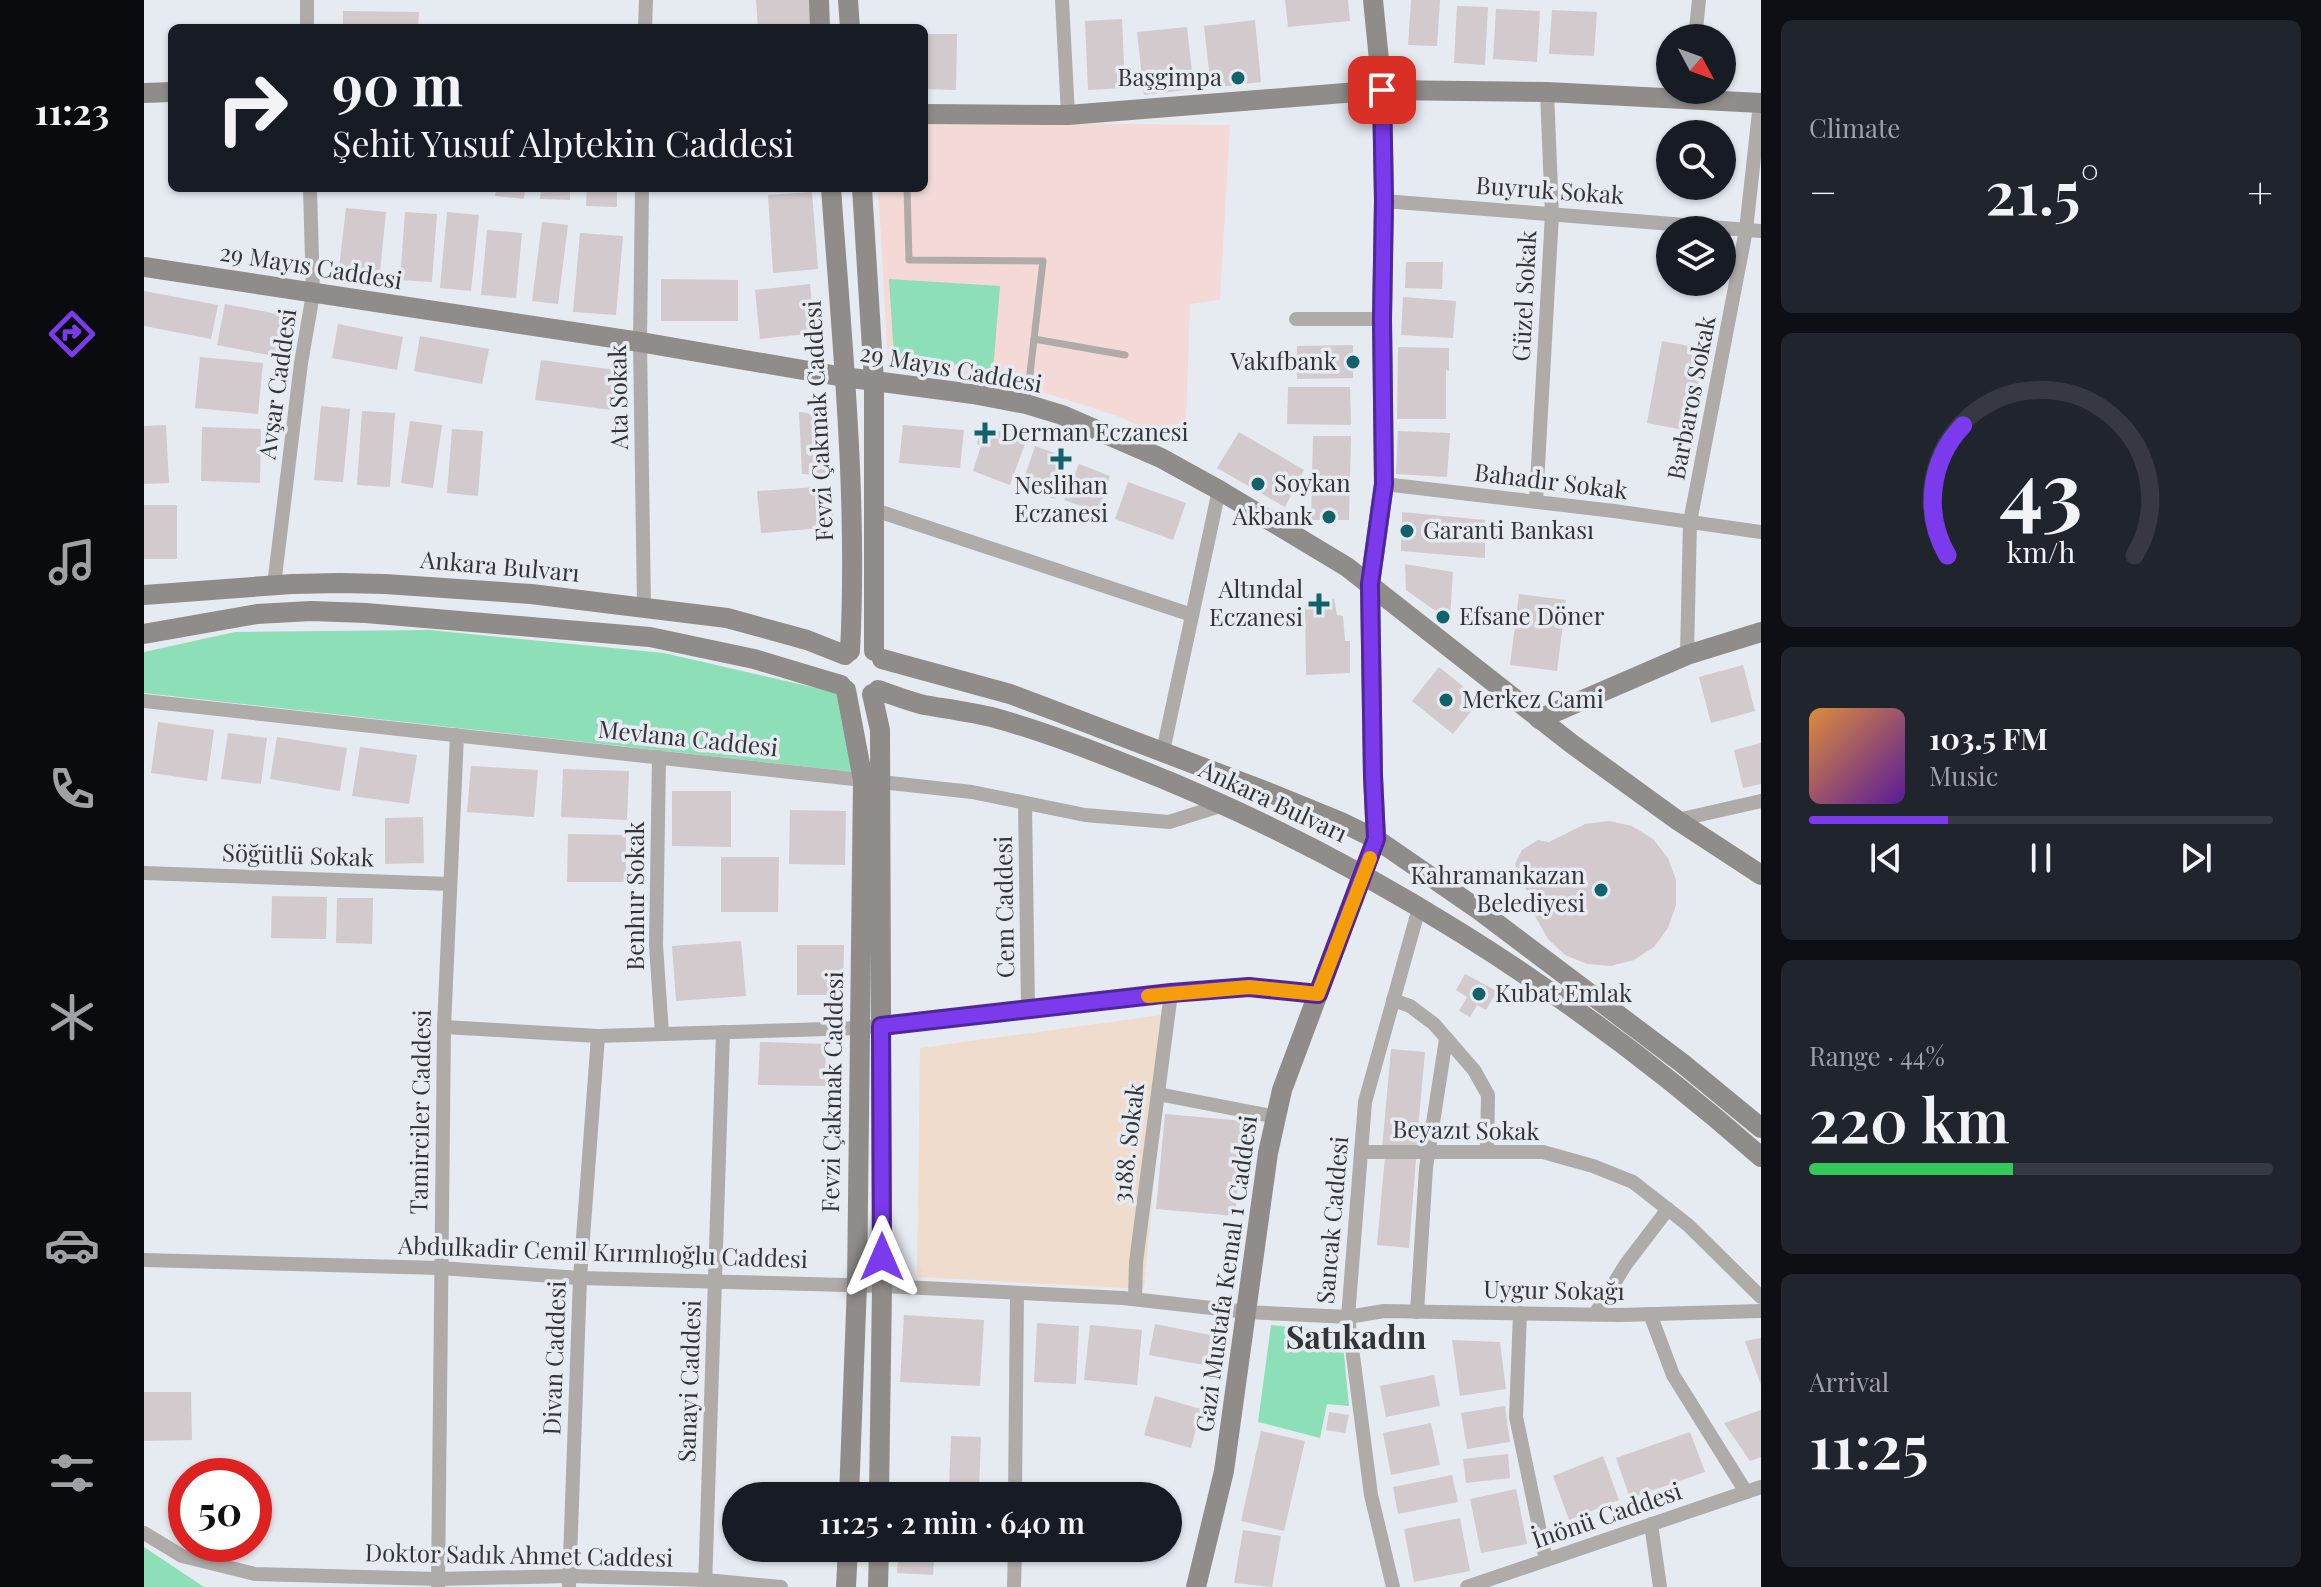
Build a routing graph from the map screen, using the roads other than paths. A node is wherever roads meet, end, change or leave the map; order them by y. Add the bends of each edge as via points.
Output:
1 (307, 0) edge
2 (646, 0) edge
3 (819, 0) edge
4 (848, 0) edge
5 (1062, 0) edge
6 (1373, 0) edge
7 (1699, 0) edge
8 (307, 24) edge
9 (645, 24) edge
10 (820, 24) edge
11 (850, 24) edge
12 (1696, 24) edge
13 (1382, 90) junction
14 (168, 92) edge
15 (1547, 92) junction
16 (144, 93) edge
17 (1656, 94) edge
18 (1736, 100) edge
19 (1760, 103) edge
20 (928, 114) edge
21 (1068, 115) junction
22 (310, 192) edge
23 (642, 192) edge
24 (831, 192) edge
25 (862, 192) edge
26 (907, 192) edge
27 (1384, 201) junction
28 (1552, 214) junction
29 (1754, 231) edge
30 (144, 267) edge
31 (313, 294) junction
32 (1296, 319) dead end
33 (1382, 319) junction
34 (1034, 339) junction
35 (640, 342) junction
36 (1125, 355) dead end
37 (844, 377) junction
38 (874, 381) junction
39 (1026, 404) junction
40 (1384, 484) junction
41 (1219, 490) junction
42 (1536, 502) junction
43 (875, 510) junction
44 (1690, 522) junction
45 (1761, 532) edge
46 (1370, 584) junction
47 (274, 585) junction
48 (144, 595) edge
49 (644, 606) junction
50 (1192, 615) junction
51 (1761, 632) edge
52 (144, 634) edge
53 (847, 653) junction
54 (878, 655) junction
55 (1687, 655) junction
56 (844, 687) junction
57 (875, 692) junction
58 (144, 701) edge
59 (1539, 719) junction
60 (457, 735) junction
61 (1163, 751) junction
62 (659, 757) junction
63 (871, 781) junction
64 (1761, 801) edge
65 (1025, 803) junction
66 (1223, 805) junction
67 (1677, 820) junction
68 (1376, 839) junction
69 (144, 873) edge
70 (1363, 875) junction
71 (1761, 875) edge
72 (450, 884) junction
73 (1419, 908) junction
74 (1171, 993) junction
75 (1318, 994) junction
76 (1393, 1000) junction
77 (1028, 1010) junction
78 (444, 1027) junction
79 (871, 1027) junction
80 (723, 1032) junction
81 (662, 1034) junction
82 (598, 1036) junction
83 (1446, 1039) junction
84 (1158, 1094) junction
85 (1276, 1117) junction
86 (1761, 1128) edge
87 (1487, 1150) junction
88 (1361, 1152) junction
89 (1428, 1153) junction
90 (1761, 1157) edge
91 (1668, 1209) junction
92 (144, 1260) edge
93 (440, 1268) junction
94 (580, 1278) junction
95 (715, 1282) junction
96 (857, 1285) junction
97 (882, 1286) junction
98 (1017, 1293) junction
99 (1761, 1297) edge
100 (1135, 1299) junction
101 (1761, 1311) edge
102 (1247, 1312) junction
103 (1417, 1312) junction
104 (1520, 1313) junction
105 (1595, 1314) junction
106 (1650, 1314) junction
107 (1348, 1317) junction
108 (850, 1482) edge
109 (879, 1482) edge
110 (1015, 1482) edge
111 (1761, 1487) edge
112 (1746, 1492) junction
113 (1651, 1524) junction
114 (144, 1533) edge
115 (1546, 1560) junction
116 (847, 1562) edge
117 (879, 1562) edge
118 (1015, 1562) edge
119 (257, 1581) edge
120 (570, 1582) edge
121 (438, 1583) edge
122 (706, 1584) edge
123 (781, 1587) edge
124 (846, 1587) edge
125 (878, 1587) edge
126 (1014, 1587) edge
127 (1196, 1587) edge
128 (1393, 1587) edge
129 (1467, 1587) edge
130 (1660, 1587) edge

1 - 8 street
2 - 9 street
3 - 10 main road
4 - 11 main road
5 - 21 street
6 - 13 main road
7 - 12 street
13 - 15 main road
13 - 21 main road
13 - 27 main road
14 - 16 main road
15 - 17 main road
15 - 28 street, Güzel Sokak
18 - 19 main road
19 - 29 street, Barbaros Sokak
20 - 21 main road
22 - 31 street, Avşar Caddesi
23 - 35 street, Ata Sokak
24 - 37 main road, Fevzi Çakmak Caddesi
25 - 38 main road, Fevzi Çakmak Caddesi
26 - 34 lane via 909,260 1043,261
27 - 28 street, Buyruk Sokak
27 - 33 main road
28 - 29 street, Buyruk Sokak
28 - 42 street, Güzel Sokak
29 - 44 street, Barbaros Sokak
30 - 31 main road, 29 Mayıs Caddesi
31 - 35 main road, 29 Mayıs Caddesi
31 - 47 street, Avşar Caddesi
32 - 33 street
33 - 40 main road
34 - 36 lane
34 - 39 lane
35 - 37 main road, 29 Mayıs Caddesi
35 - 49 street, Ata Sokak
37 - 38 main road, 29 Mayıs Caddesi
37 - 53 main road, Fevzi Çakmak Caddesi via 853,573
38 - 39 main road, 29 Mayıs Caddesi
38 - 43 main road, Fevzi Çakmak Caddesi
39 - 41 main road, 29 Mayıs Caddesi via 1095,428
40 - 42 street, Bahadır Sokak
40 - 46 main road
41 - 46 main road, 29 Mayıs Caddesi
41 - 50 street
42 - 44 street, Bahadır Sokak
43 - 50 street
43 - 54 main road, Fevzi Çakmak Caddesi
44 - 45 street, Bahadır Sokak
44 - 55 street, Barbaros Sokak
46 - 59 main road, 29 Mayıs Caddesi
46 - 68 main road
47 - 48 main road, Ankara Bulvarı
47 - 49 main road, Ankara Bulvarı via 414,586
49 - 53 main road, Ankara Bulvarı via 727,618
50 - 61 street
51 - 55 main road
52 - 56 main road via 257,614 366,613 650,637
53 - 54 main road via 861,648
53 - 56 main road via 838,665
54 - 57 main road via 886,671
54 - 61 main road, Ankara Bulvarı via 1010,694
55 - 59 main road
56 - 57 main road via 858,696
56 - 63 main road, Fevzi Çakmak Caddesi
57 - 63 main road, Fevzi Çakmak Caddesi via 880,730
57 - 66 main road, Ankara Bulvarı via 1017,724
58 - 60 street, Mevlana Caddesi
59 - 67 main road, 29 Mayıs Caddesi
60 - 62 street, Mevlana Caddesi
60 - 72 street, Tamirciler Caddesi
61 - 68 main road, Ankara Bulvarı
62 - 63 street, Mevlana Caddesi
62 - 81 street, Benhur Sokak via 656,945
63 - 65 street, Mevlana Caddesi
63 - 79 main road, Fevzi Çakmak Caddesi
64 - 67 street
65 - 66 street, Mevlana Caddesi via 1085,815 1169,822
65 - 77 street, Cem Caddesi
66 - 70 main road, Ankara Bulvarı
67 - 71 main road, 29 Mayıs Caddesi
68 - 70 main road, Gazi Mustafa Kemal 1 Caddesi
68 - 86 main road, Ankara Bulvarı via 1479,910
69 - 72 street, Söğütlü Sokak
70 - 73 main road, Ankara Bulvarı
70 - 75 main road, Gazi Mustafa Kemal 1 Caddesi
72 - 78 street, Tamirciler Caddesi
73 - 76 street, Sancak Caddesi
73 - 90 main road, Ankara Bulvarı via 1609,1035
74 - 75 street via 1249,987
74 - 77 street
74 - 84 street, 3188. Sokak
75 - 85 main road, Gazi Mustafa Kemal 1 Caddesi
76 - 83 street via 1410,1006
76 - 88 street, Sancak Caddesi via 1365,1102
77 - 79 street
78 - 82 street
78 - 93 street, Tamirciler Caddesi
79 - 80 street
79 - 96 main road, Fevzi Çakmak Caddesi
79 - 97 main road, Fevzi Çakmak Caddesi
80 - 81 street
80 - 95 street, Sanayi Caddesi
81 - 82 street
82 - 94 street, Divan Caddesi
83 - 87 street via 1488,1095
83 - 89 street
84 - 85 street
84 - 100 street, 3188. Sokak
85 - 102 main road, Gazi Mustafa Kemal 1 Caddesi
87 - 89 street, Beyazıt Sokak
87 - 91 street, Beyazıt Sokak via 1543,1152 1593,1166 1633,1182
88 - 89 street, Beyazıt Sokak
88 - 107 street, Sancak Caddesi
89 - 103 street
91 - 99 street, Beyazıt Sokak
91 - 105 street
92 - 93 street, Abdulkadir Cemil Kırımlıoğlu Caddesi
93 - 94 street, Abdulkadir Cemil Kırımlıoğlu Caddesi
93 - 121 street, Tamirciler Caddesi
94 - 95 street, Abdulkadir Cemil Kırımlıoğlu Caddesi
94 - 120 street, Divan Caddesi
95 - 96 street, Abdulkadir Cemil Kırımlıoğlu Caddesi
95 - 122 street, Sanayi Caddesi
96 - 97 street, Abdulkadir Cemil Kırımlıoğlu Caddesi
96 - 108 main road, Fevzi Çakmak Caddesi
97 - 98 street, Abdulkadir Cemil Kırımlıoğlu Caddesi
97 - 109 main road, Fevzi Çakmak Caddesi
98 - 100 street, Abdulkadir Cemil Kırımlıoğlu Caddesi
98 - 110 street
100 - 102 street, Abdulkadir Cemil Kırımlıoğlu Caddesi
101 - 106 street, Uygur Sokağı
102 - 107 street, Abdulkadir Cemil Kırımlıoğlu Caddesi
102 - 127 main road, Gazi Mustafa Kemal 1 Caddesi via 1224,1471
103 - 104 street, Uygur Sokağı
103 - 107 street, Uygur Sokağı
104 - 105 street, Uygur Sokağı
104 - 115 street via 1516,1417
105 - 106 street, Uygur Sokağı
106 - 112 street via 1673,1375
107 - 128 street, Sancak Caddesi via 1371,1495
111 - 112 street, İnönü Caddesi
112 - 113 street, İnönü Caddesi
113 - 115 street, İnönü Caddesi
113 - 130 street
114 - 119 street, Doktor Sadık Ahmet Caddesi via 182,1556
115 - 129 street, İnönü Caddesi
116 - 124 main road
117 - 125 main road
118 - 126 street
119 - 121 street, Doktor Sadık Ahmet Caddesi
120 - 121 street, Doktor Sadık Ahmet Caddesi
120 - 122 street, Doktor Sadık Ahmet Caddesi
122 - 123 street, Doktor Sadık Ahmet Caddesi

